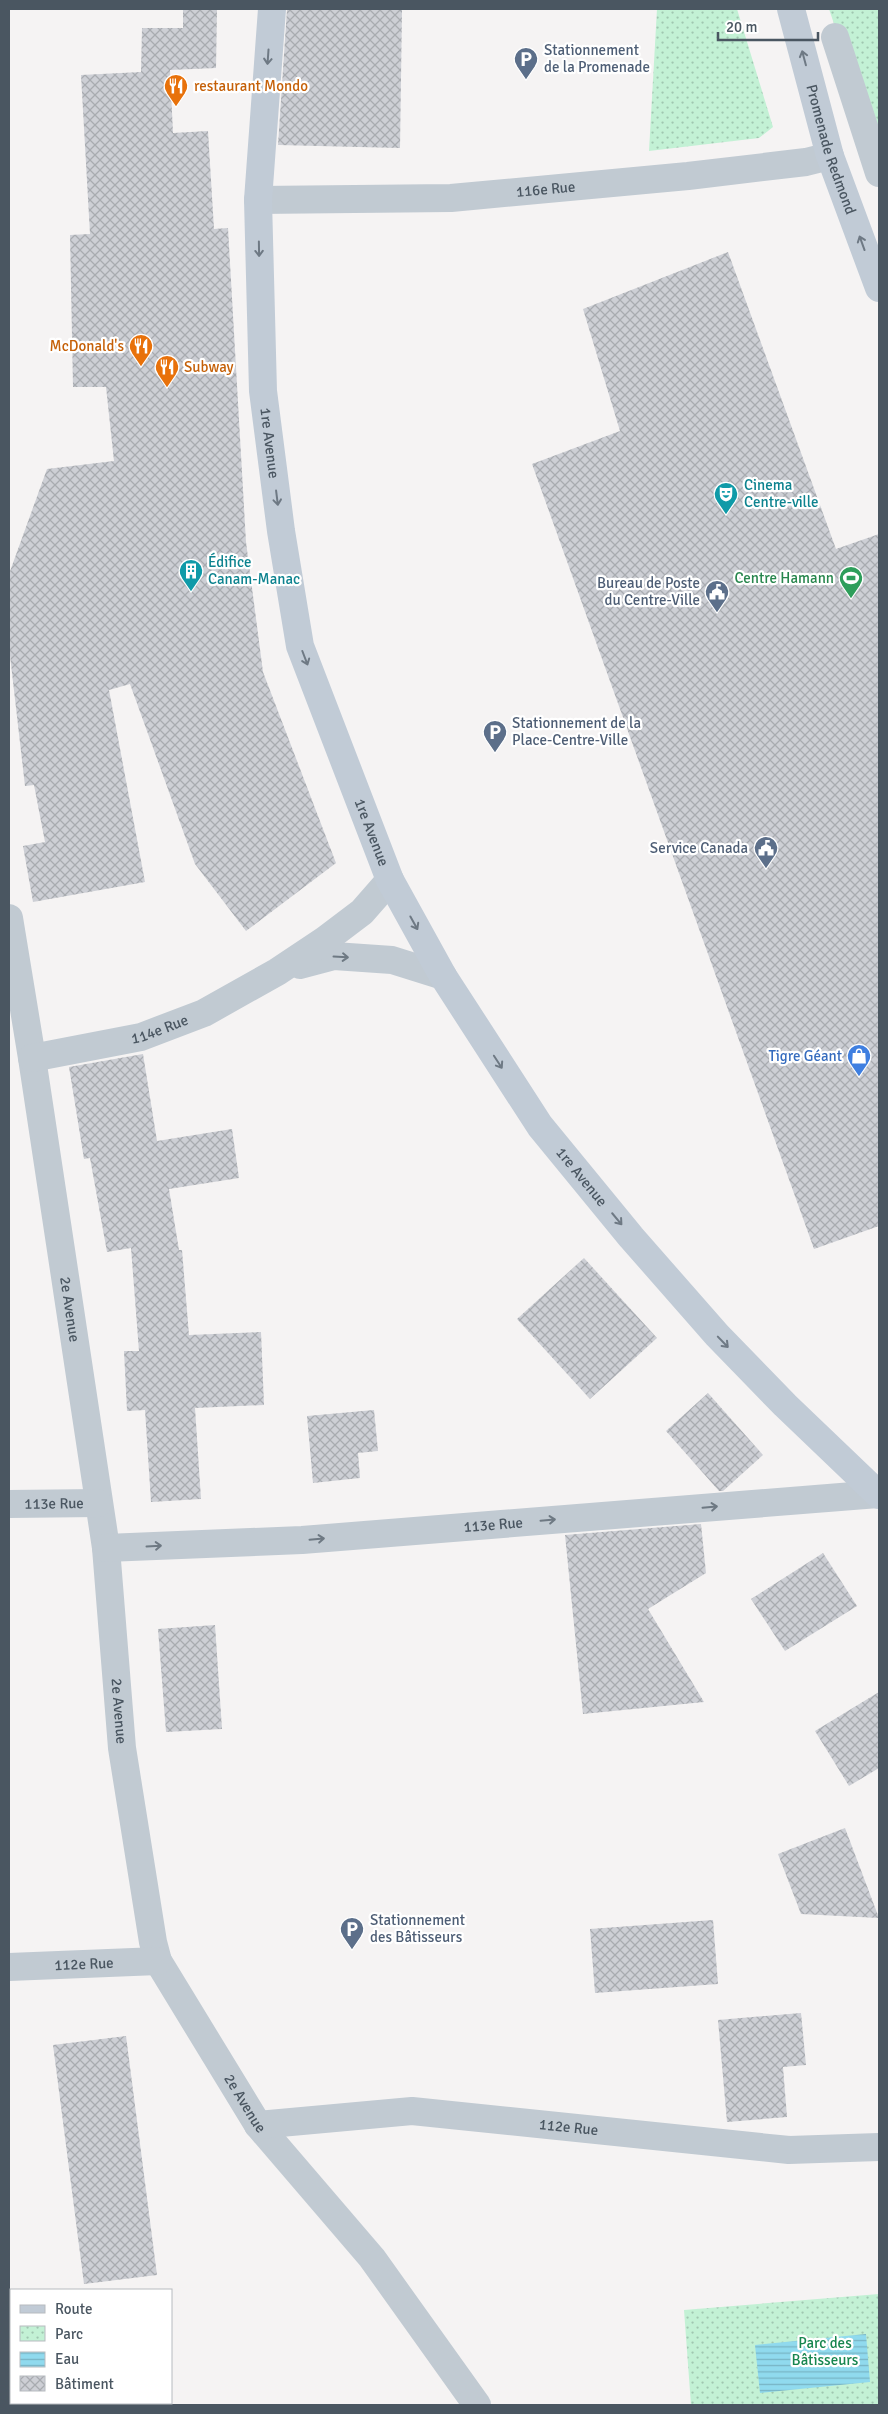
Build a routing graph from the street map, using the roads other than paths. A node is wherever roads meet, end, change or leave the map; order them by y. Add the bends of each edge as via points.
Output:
1 (272, 9) edge
2 (791, 9) edge
3 (834, 37) dead end
4 (830, 156) junction
5 (879, 173) edge
6 (258, 200) junction
7 (879, 288) edge
8 (390, 880) junction
9 (9, 918) edge
10 (277, 972) junction
11 (443, 976) junction
12 (14, 981) edge
13 (32, 1058) junction
14 (879, 1494) edge
15 (98, 1503) junction
16 (9, 1504) edge
17 (106, 1548) junction
18 (158, 1961) junction
19 (9, 1967) edge
20 (258, 2125) junction
21 (879, 2147) edge
22 (477, 2405) edge

1 -> 6 street, 1re Avenue
4 -> 2 street, Promenade Redmond
3 - 5 street
4 - 6 street, 116e Rue via 806,162 688,176 451,198
7 -> 4 street, Promenade Redmond
6 -> 8 street, 1re Avenue via 263,392 300,646
8 - 10 street, 114e Rue via 362,912
8 -> 11 street, 1re Avenue
9 - 12 street, 2e Avenue
10 -> 11 street, 114e Rue via 334,956 392,960
10 - 13 street, 114e Rue via 204,1013 140,1037
11 -> 14 street, 1re Avenue via 540,1126 631,1237 717,1336
12 - 13 street, 2e Avenue
13 - 15 street, 2e Avenue
17 -> 14 street, 113e Rue via 302,1540
15 - 16 street, 113e Rue
15 - 17 street, 2e Avenue
17 - 18 street, 2e Avenue via 122,1748
18 - 19 street, 112e Rue
18 - 20 street, 2e Avenue
20 - 21 street, 112e Rue via 412,2111 789,2150
20 - 22 street, 2e Avenue via 372,2258

